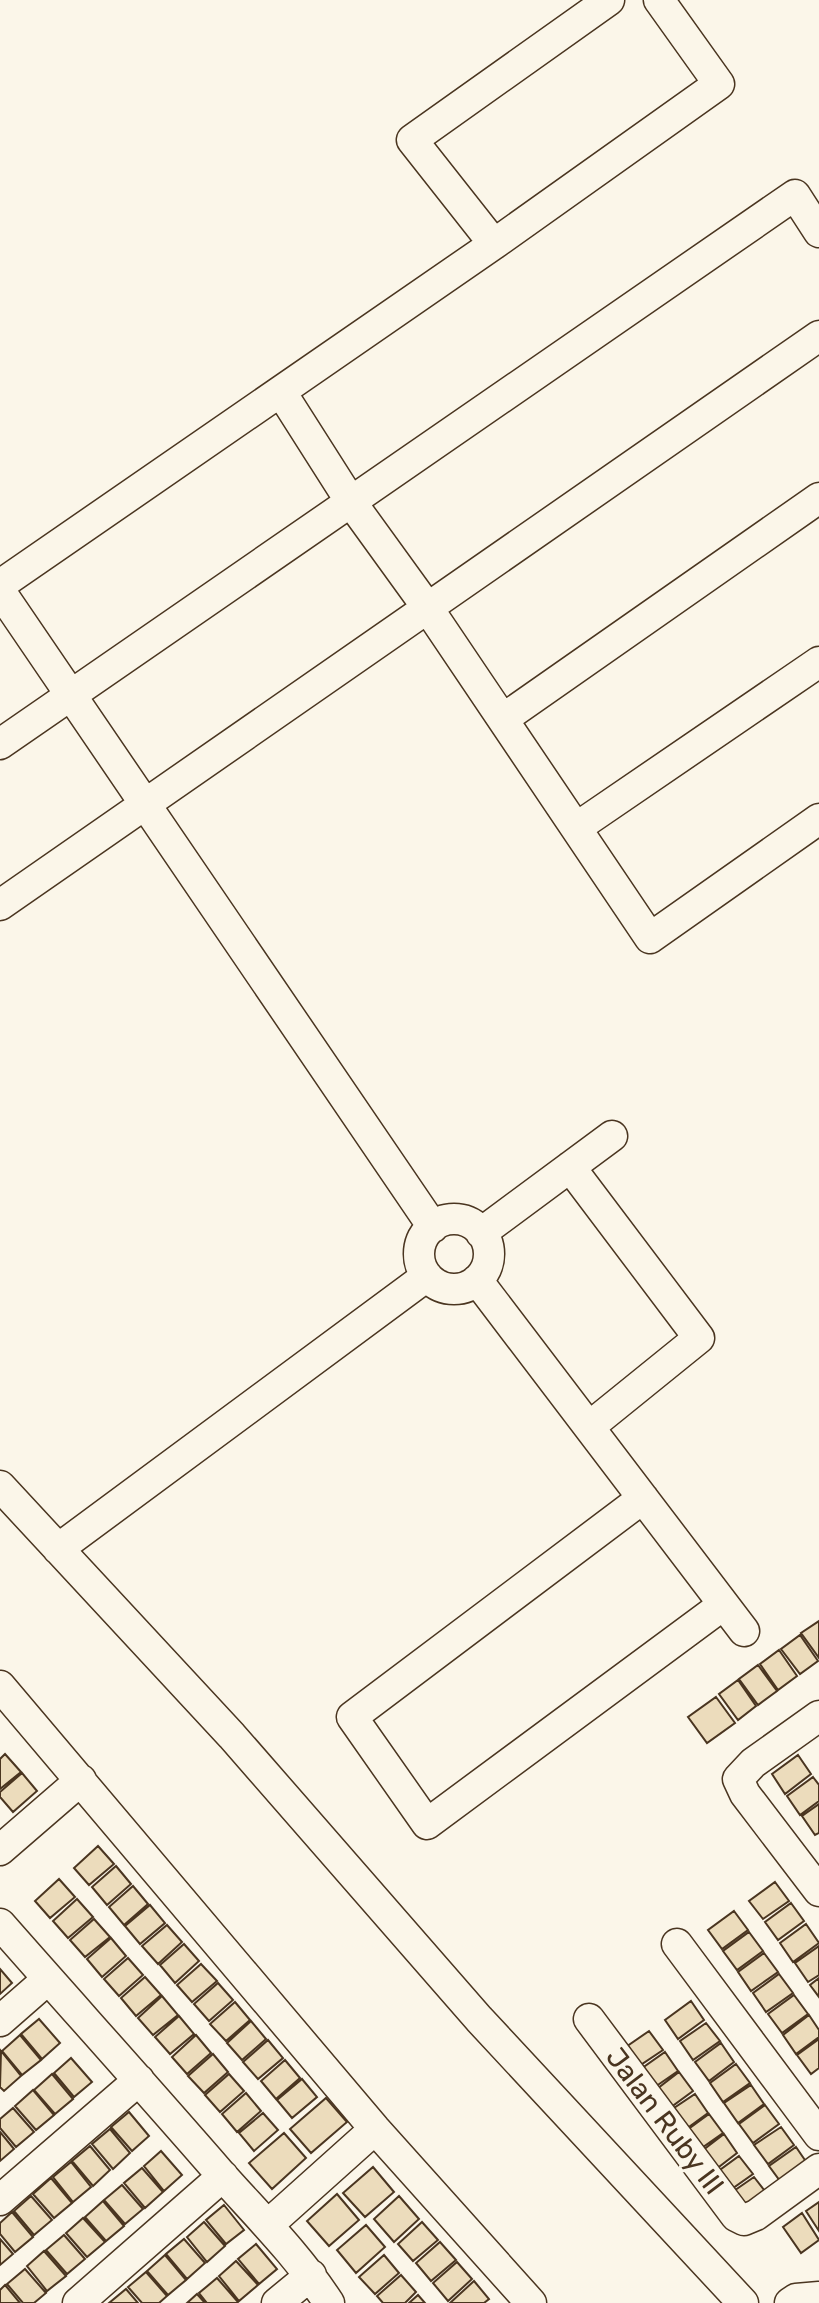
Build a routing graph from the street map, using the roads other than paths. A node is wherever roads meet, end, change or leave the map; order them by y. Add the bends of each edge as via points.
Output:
1 (609, 0) edge
2 (659, 0) edge
3 (819, 232) edge
4 (494, 244) junction
5 (819, 336) edge
6 (281, 392) junction
7 (819, 498) edge
8 (351, 502) junction
9 (0, 588) edge
10 (427, 607) junction
11 (819, 662) edge
12 (71, 695) junction
13 (503, 719) junction
14 (0, 744) edge
15 (145, 804) junction
16 (819, 819) edge
17 (576, 828) junction
18 (0, 905) edge
19 (612, 1136) dead end
20 (570, 1167) junction
21 (433, 1227) junction
22 (481, 1233) junction
23 (427, 1276) junction
24 (477, 1280) junction
25 (589, 1427) junction
26 (0, 1486) edge
27 (643, 1498) junction
28 (58, 1549) junction
29 (723, 1605) junction
30 (744, 1631) dead end
31 (0, 1686) edge
32 (819, 1716) edge
33 (81, 1780) junction
34 (0, 1850) edge
35 (819, 1891) edge
36 (0, 1924) edge
37 (677, 1944) dead end
38 (48, 1979) junction
39 (589, 2019) dead end
40 (0, 2021) edge
41 (139, 2080) junction
42 (375, 2129) junction
43 (819, 2135) edge
44 (819, 2169) edge
45 (223, 2176) junction
46 (0, 2200) edge
47 (269, 2224) junction
48 (311, 2275) junction
49 (819, 2297) edge
50 (78, 2303) edge
51 (277, 2303) edge
52 (329, 2303) edge
53 (531, 2303) edge
54 (743, 2303) edge
55 (790, 2303) edge

1 - 4 street via 412,140
2 - 4 street via 719,84
3 - 8 street via 795,195
4 - 6 street
5 - 10 street
6 - 8 street
6 - 9 street
7 - 13 street
8 - 10 street
8 - 12 street
9 - 12 street
10 - 13 street
10 - 15 street
11 - 17 street
12 - 14 street
12 - 15 street
13 - 17 street
15 - 18 street
15 - 21 street
16 - 17 street via 650,938
19 - 20 street
20 - 22 street
20 - 25 street via 699,1338
21 - 22 street via 452,1219
21 - 23 street via 419,1257
22 - 24 street via 490,1251
23 - 24 street via 443,1288 470,1286
23 - 28 street
24 - 25 street
25 - 27 street
26 - 28 street
27 - 29 street
27 - 29 street via 352,1717 427,1824
28 - 54 street via 232,1736 479,2019
29 - 30 street
31 - 33 street
32 - 35 street via 738,1779
33 - 34 street
33 - 42 street
36 - 38 street
37 - 43 street
38 - 40 street
38 - 41 street
39 - 44 street, Jalan Ruby III via 736,2216 744,2220 756,2215
41 - 45 street
41 - 46 street
42 - 47 street
42 - 53 street
45 - 47 street
45 - 50 street
47 - 48 street
48 - 51 street
48 - 52 street
49 - 55 street

